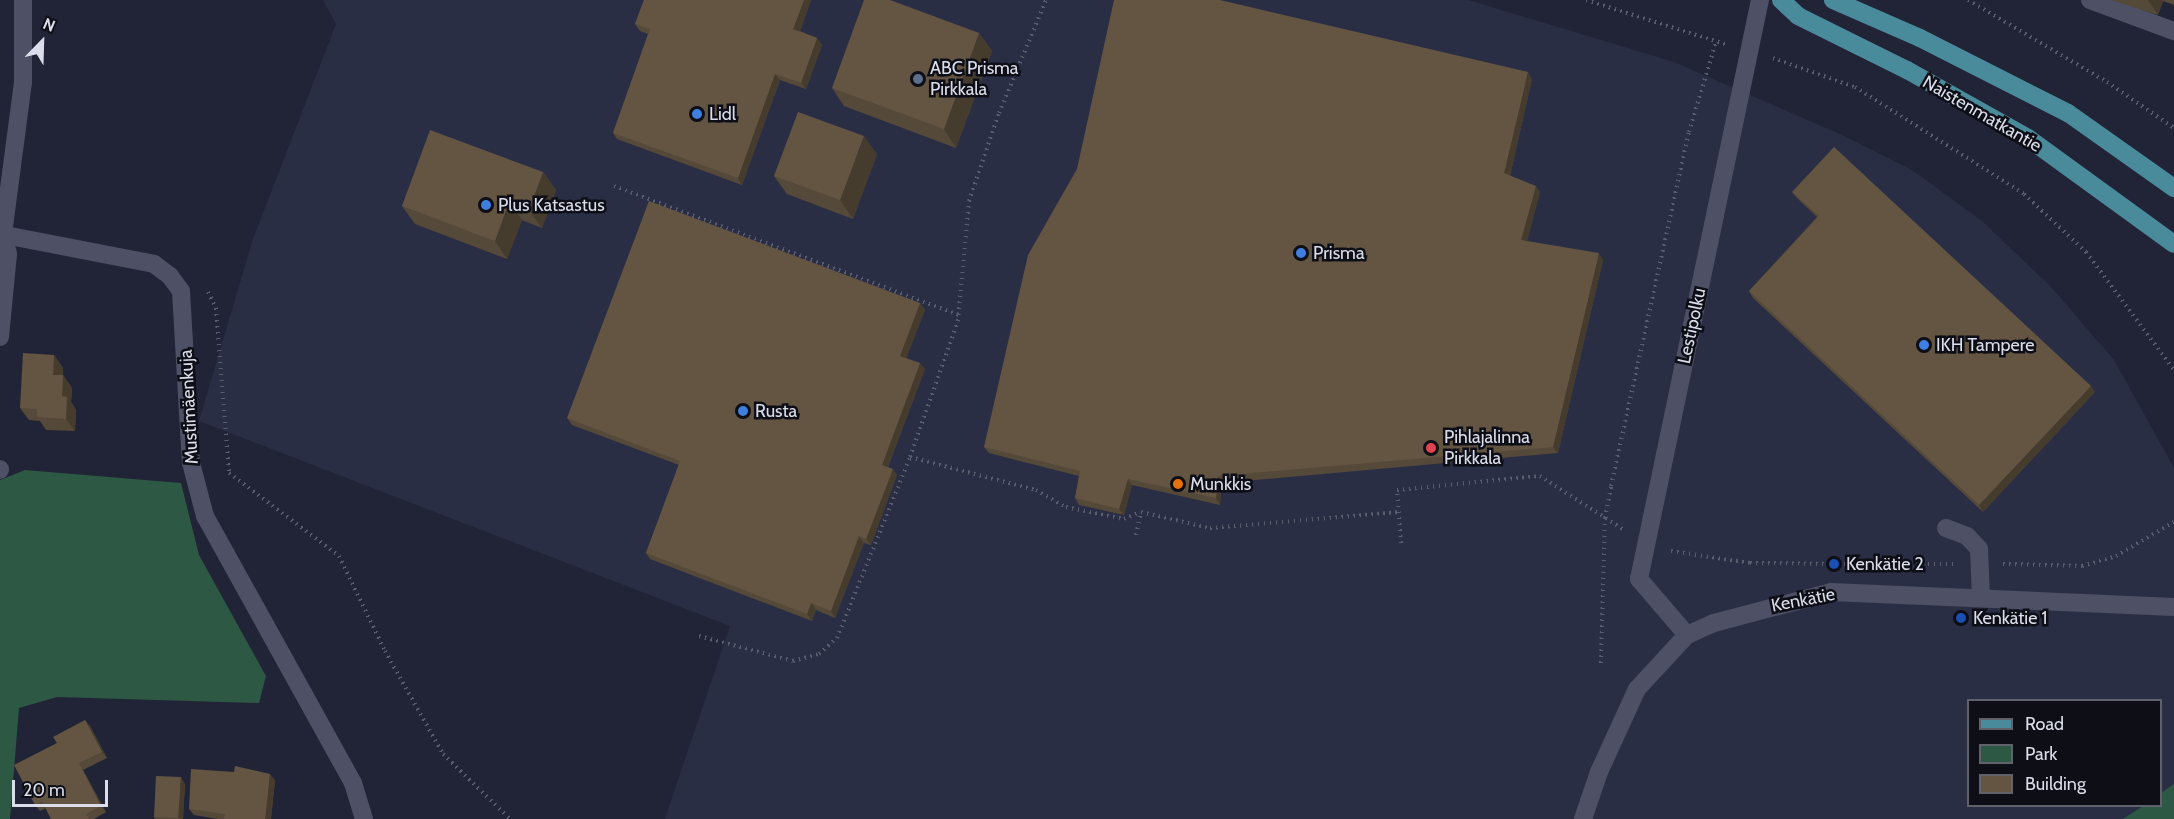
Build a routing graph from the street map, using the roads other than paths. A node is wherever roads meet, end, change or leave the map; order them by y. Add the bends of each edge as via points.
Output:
1 (23, 0) edge
2 (1760, 0) edge
3 (1781, 0) edge
4 (1833, 0) edge
5 (2090, 0) edge
6 (2174, 31) edge
7 (2174, 188) edge
8 (1, 234) edge
9 (2174, 244) edge
10 (0, 337) edge
11 (1946, 528) dead end
12 (1981, 598) junction
13 (2174, 607) edge
14 (1687, 635) junction
15 (364, 819) edge
16 (1583, 819) edge

1 - 8 street via 23,82
2 - 14 street, Lestipolku via 1639,579
3 - 9 main road, Naistenmatkantie via 1798,16 1907,70 2028,138
4 - 7 main road, Naistenmatkantie via 1920,38 2068,113
5 - 6 street
8 - 10 street via 8,254
8 - 15 street, Mustimäenkuja via 154,264 181,291 190,463 205,516 353,783
11 - 12 street via 1979,549
12 - 13 street, Kenkätie
12 - 14 street, Kenkätie via 1831,592 1765,607
14 - 16 street, Kenkätie via 1637,689 1599,772

